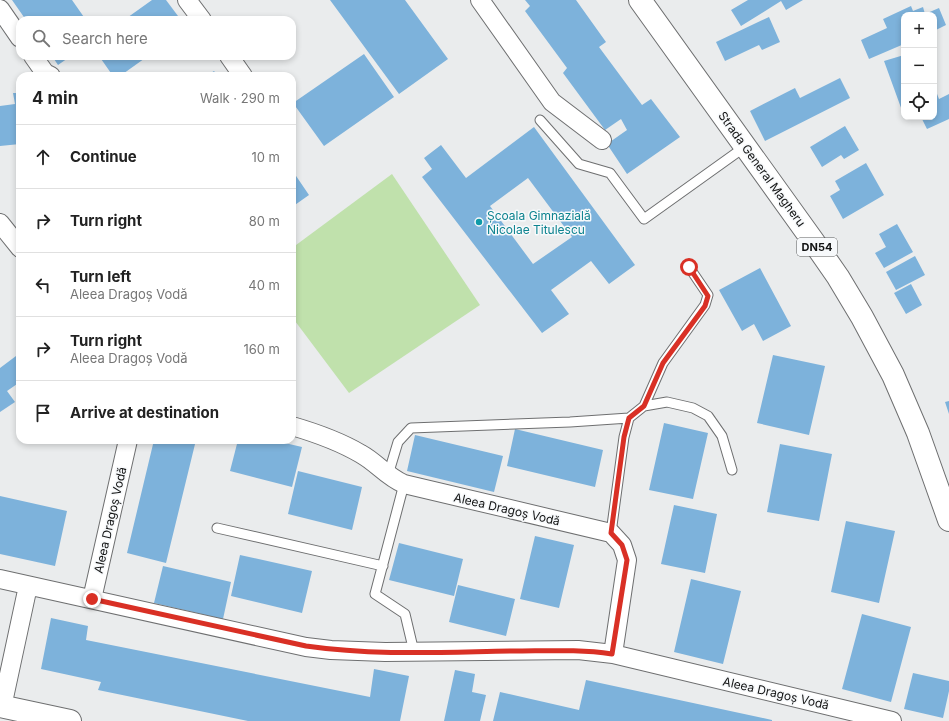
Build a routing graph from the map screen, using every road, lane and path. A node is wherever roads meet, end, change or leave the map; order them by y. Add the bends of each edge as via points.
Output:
1 (188, 0) edge
2 (480, 0) edge
3 (640, 0) edge
4 (0, 9) edge
5 (199, 16) edge
6 (16, 32) edge
7 (36, 60) edge
8 (232, 60) edge
9 (44, 72) edge
10 (240, 72) edge
11 (540, 120) dead end
12 (602, 140) dead end
13 (746, 146) junction
14 (0, 223) edge
15 (16, 243) edge
16 (689, 267) dead end
17 (644, 406) junction
18 (629, 418) junction
19 (296, 427) edge
20 (127, 444) edge
21 (732, 470) dead end
22 (388, 475) junction
23 (404, 484) junction
24 (949, 520) edge
25 (217, 528) dead end
26 (611, 533) junction
27 (383, 566) junction
28 (0, 579) edge
29 (28, 586) junction
30 (92, 599) junction
31 (414, 652) junction
32 (612, 654) junction
33 (1, 706) edge
34 (70, 721) edge
35 (892, 721) edge

1 - 5 street
2 - 12 street via 552,102
3 - 13 main road, Strada General Magheru / DN54
4 - 6 street
7 - 9 street
8 - 10 street
11 - 13 lane via 579,164 610,173 644,219
13 - 24 main road, Strada General Magheru / DN54 via 838,276 894,375
14 - 15 street
16 - 17 lane via 708,296 705,306 663,363
17 - 18 lane
17 - 21 lane via 667,402 693,408 708,416 722,436
18 - 22 lane via 411,428 398,442
18 - 26 lane via 624,437
19 - 22 street, Aleea Dragoș Vodă via 326,437 362,454
20 - 30 street, Aleea Dragoș Vodă
22 - 23 street, Aleea Dragoș Vodă
23 - 26 street, Aleea Dragoș Vodă
23 - 27 lane
25 - 27 lane
26 - 32 street via 622,545 627,560
27 - 31 lane via 375,594 405,614
28 - 29 street, Aleea Dragoș Vodă
29 - 30 street, Aleea Dragoș Vodă
29 - 33 street
30 - 31 street, Aleea Dragoș Vodă via 306,646 331,650
31 - 32 street, Aleea Dragoș Vodă via 578,650
32 - 35 street, Aleea Dragoș Vodă
33 - 34 main road

